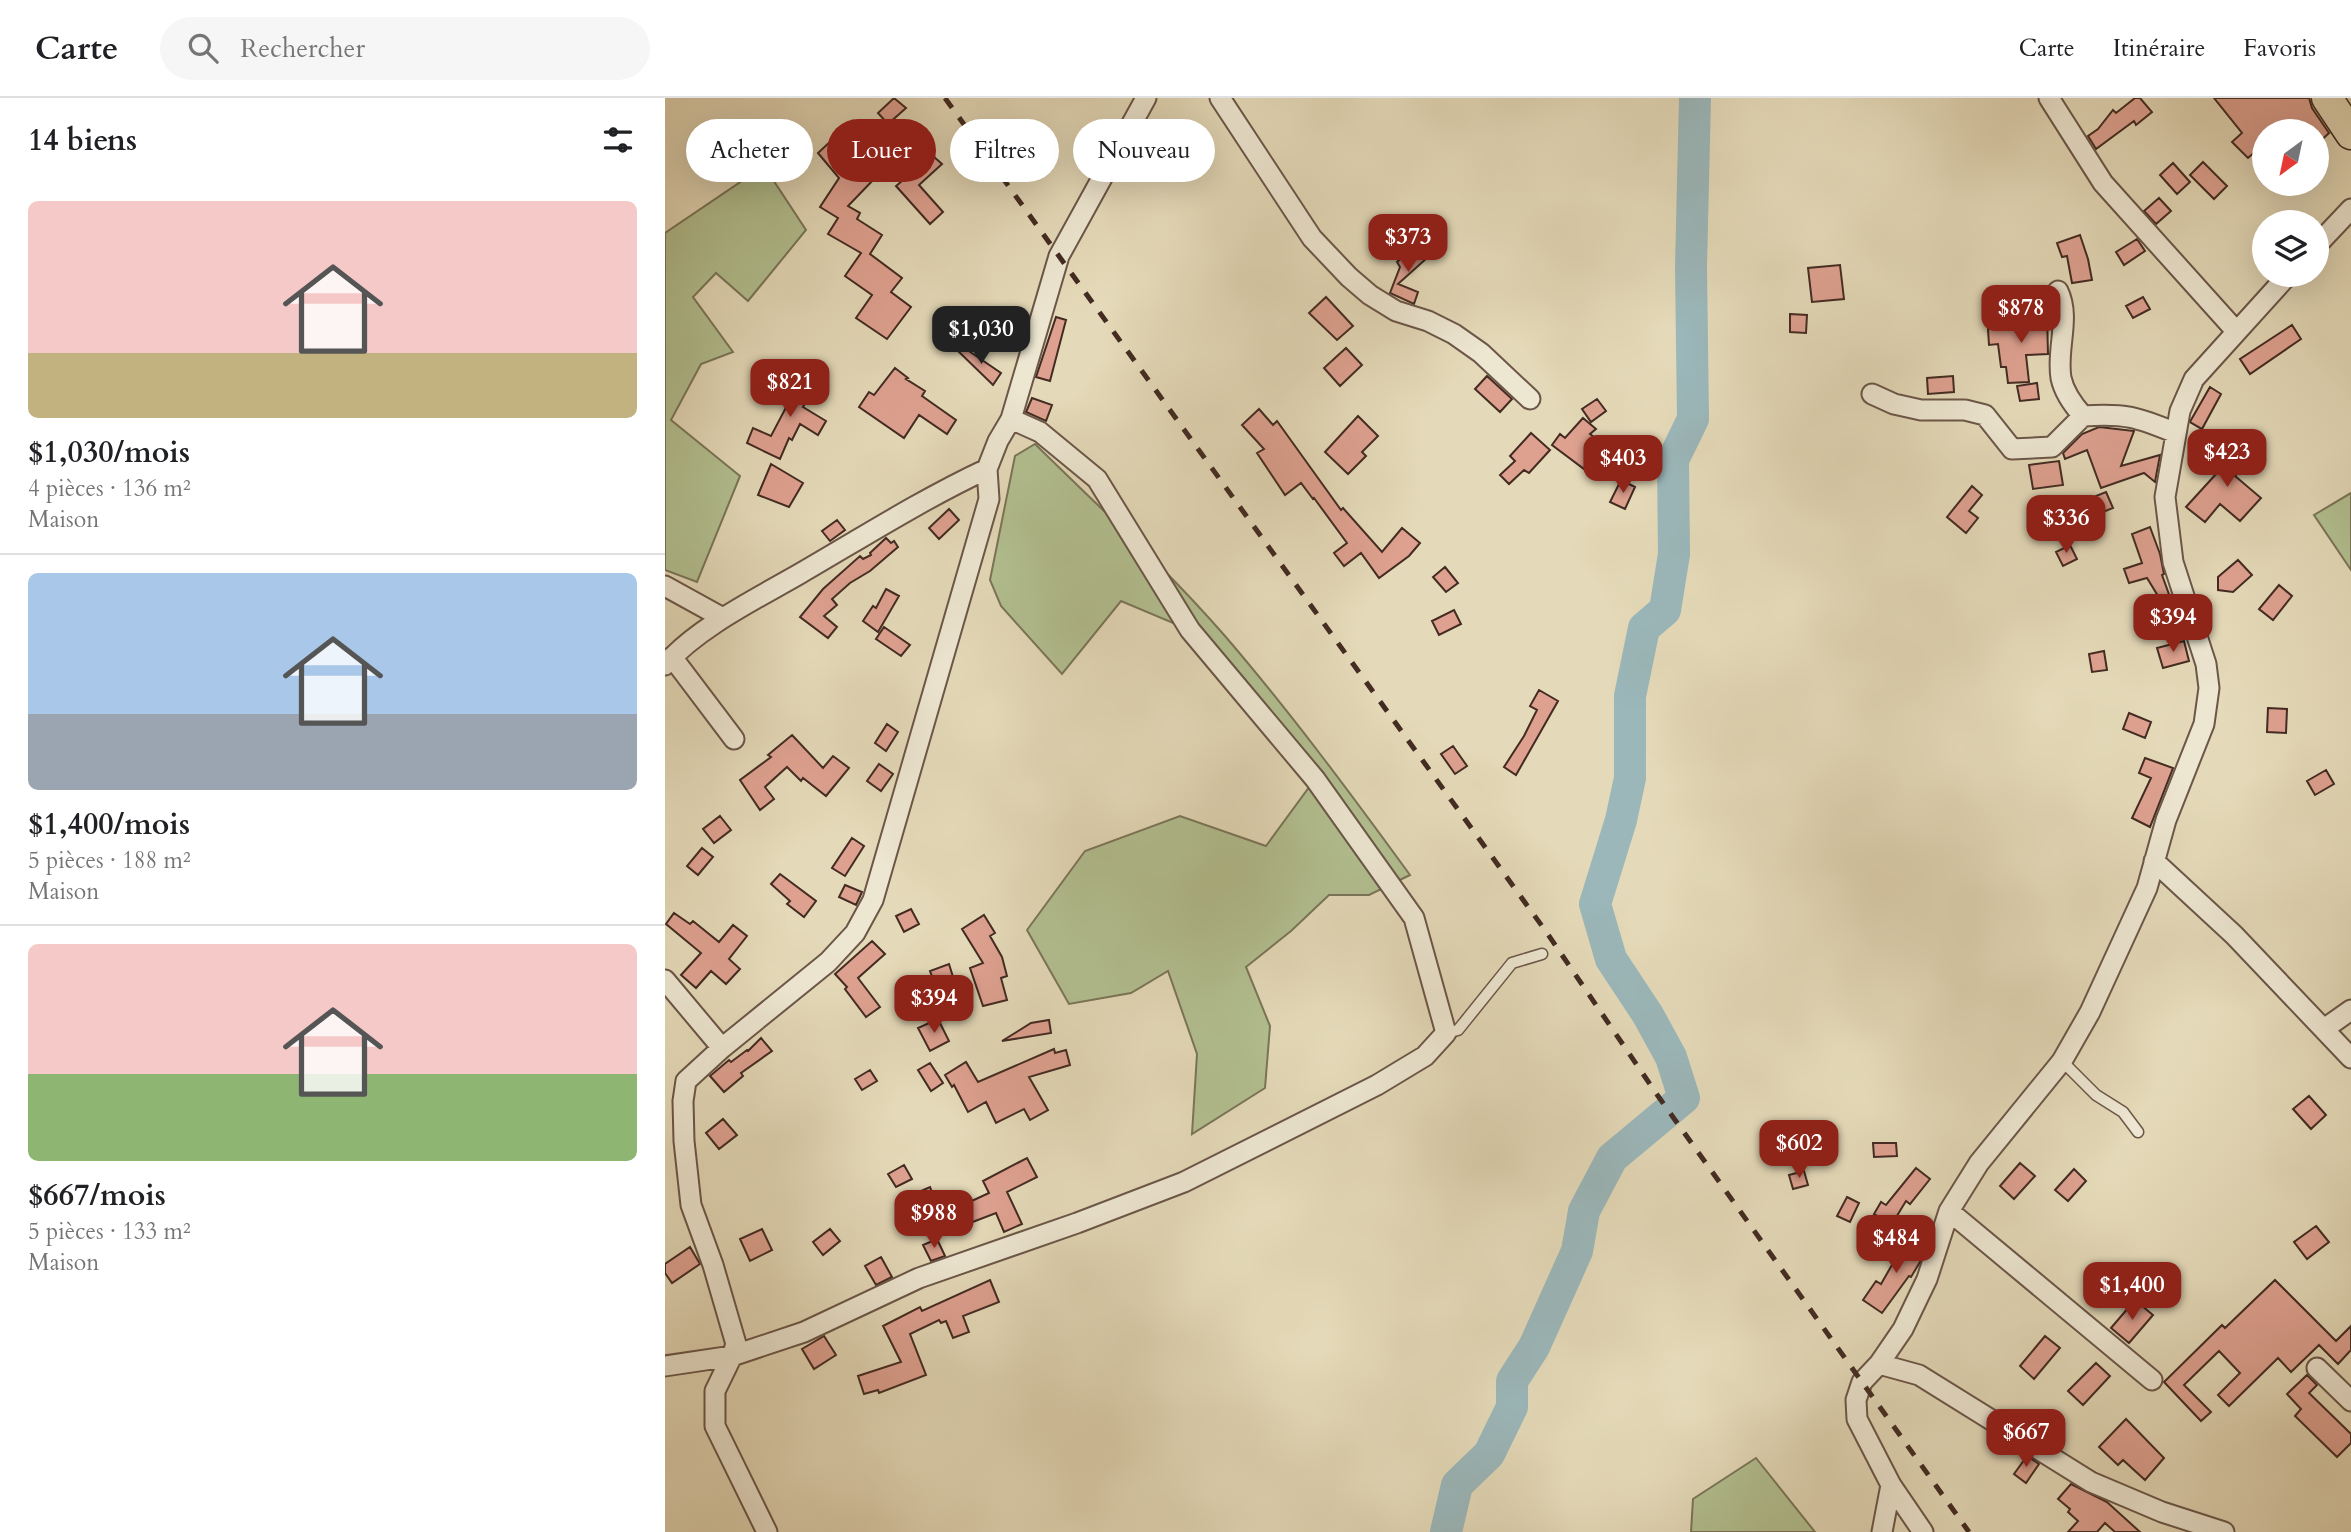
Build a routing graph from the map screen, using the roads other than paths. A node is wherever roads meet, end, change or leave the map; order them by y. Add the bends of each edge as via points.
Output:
1 (1146, 98) edge
2 (1220, 98) edge
3 (2049, 98) edge
4 (2327, 98) edge
5 (2351, 134) edge
6 (2351, 209) edge
7 (2329, 232) edge
8 (2277, 287) edge
9 (2058, 291) dead end
10 (2236, 331) junction
11 (1873, 394) dead end
12 (1530, 399) dead end
13 (2083, 416) junction
14 (1011, 419) junction
15 (2176, 433) junction
16 (987, 469) junction
17 (665, 586) edge
18 (723, 618) junction
19 (667, 654) edge
20 (734, 739) dead end
21 (2154, 861) junction
22 (1542, 954) dead end
23 (665, 980) edge
24 (2351, 1010) edge
25 (2324, 1029) junction
26 (1447, 1033) junction
27 (722, 1048) junction
28 (2351, 1058) edge
29 (2061, 1061) junction
30 (2138, 1132) dead end
31 (1949, 1211) junction
32 (732, 1356) junction
33 (1879, 1364) junction
34 (665, 1366) edge
35 (2317, 1368) dead end
36 (2153, 1380) dead end
37 (2351, 1401) edge
38 (1892, 1485) junction
39 (1884, 1530) edge
40 (767, 1532) edge
41 (1923, 1532) edge
42 (2224, 1532) edge

1 - 14 street via 1059,256
2 - 12 street via 1312,238 1349,277 1396,311 1454,334
3 - 10 street via 2103,183
4 - 5 main road
6 - 7 street
8 - 10 street
9 - 13 street via 2063,303 2061,379
10 - 15 street via 2194,379
11 - 13 street via 1921,410 1985,415 2012,449 2052,447
13 - 15 street via 2137,417
14 - 16 street
14 - 26 street via 1040,432 1097,479 1190,631 1323,790 1414,918
15 - 21 street via 2165,497 2173,562 2206,664 2209,688 2204,724
16 - 18 street
16 - 27 street via 989,499 873,900 855,933 828,962
17 - 18 street
18 - 19 street
19 - 20 street
21 - 25 street via 2234,935
21 - 29 street via 2147,888 2096,998
22 - 26 lane via 1512,963 1458,1030
23 - 27 street
24 - 25 street
25 - 28 street
26 - 32 street via 1425,1056 1377,1084 1184,1182 919,1278 804,1332
27 - 32 street via 686,1081 684,1141 691,1205 733,1329 736,1344
29 - 30 lane via 2096,1095 2123,1112
29 - 31 street via 1979,1163
31 - 33 street via 1927,1279 1903,1329
31 - 36 street
32 - 34 street
32 - 40 street via 715,1391 715,1426
33 - 38 street via 1862,1382 1856,1400 1857,1419
33 - 42 street via 1919,1375 2091,1482 2162,1513
35 - 37 street
38 - 39 street
38 - 41 street

